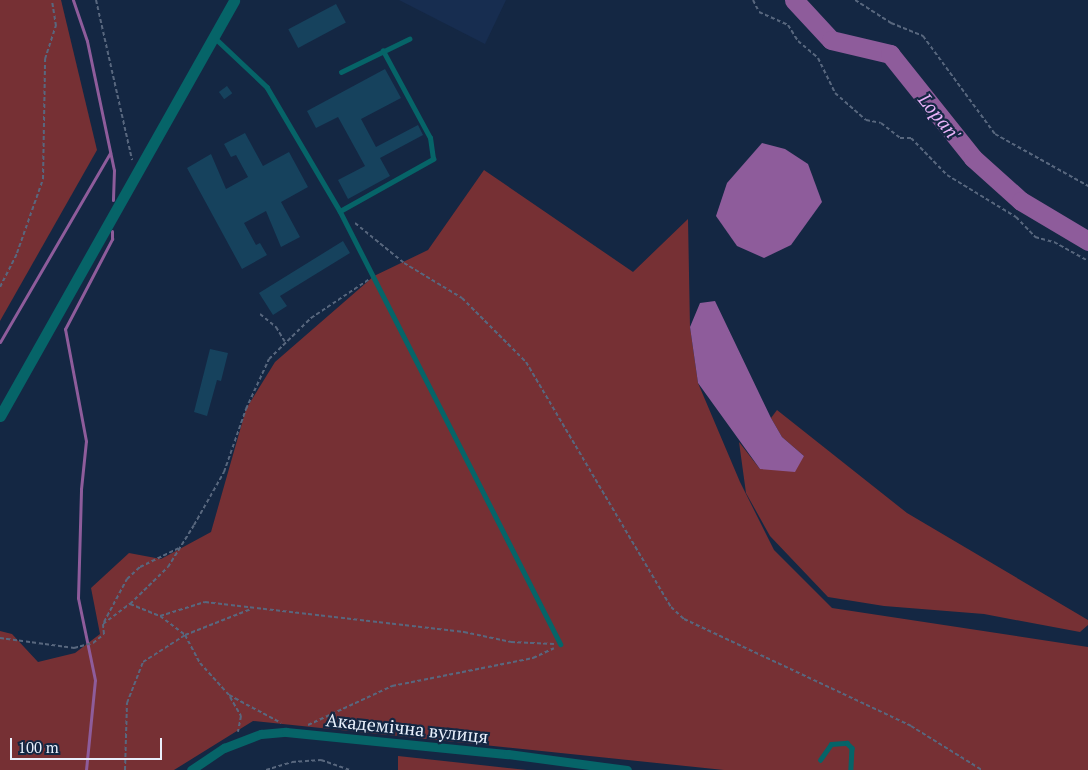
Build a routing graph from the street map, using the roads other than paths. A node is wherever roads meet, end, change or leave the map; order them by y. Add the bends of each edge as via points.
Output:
1 (234, 0) edge
2 (214, 37) junction
3 (409, 39) dead end
4 (383, 51) junction
5 (341, 72) dead end
6 (340, 211) junction
7 (0, 416) edge
8 (561, 644) road end
9 (820, 760) dead end
10 (191, 770) edge
11 (627, 770) edge
12 (851, 770) edge

1 - 2 street
2 - 6 lane via 267,86
2 - 7 street
3 - 4 lane
4 - 5 lane
4 - 6 lane via 430,138 433,159
6 - 8 lane
9 - 12 lane via 831,744 847,743 852,748
10 - 11 street, Академічна вулиця via 236,744 261,734 286,732 508,754

